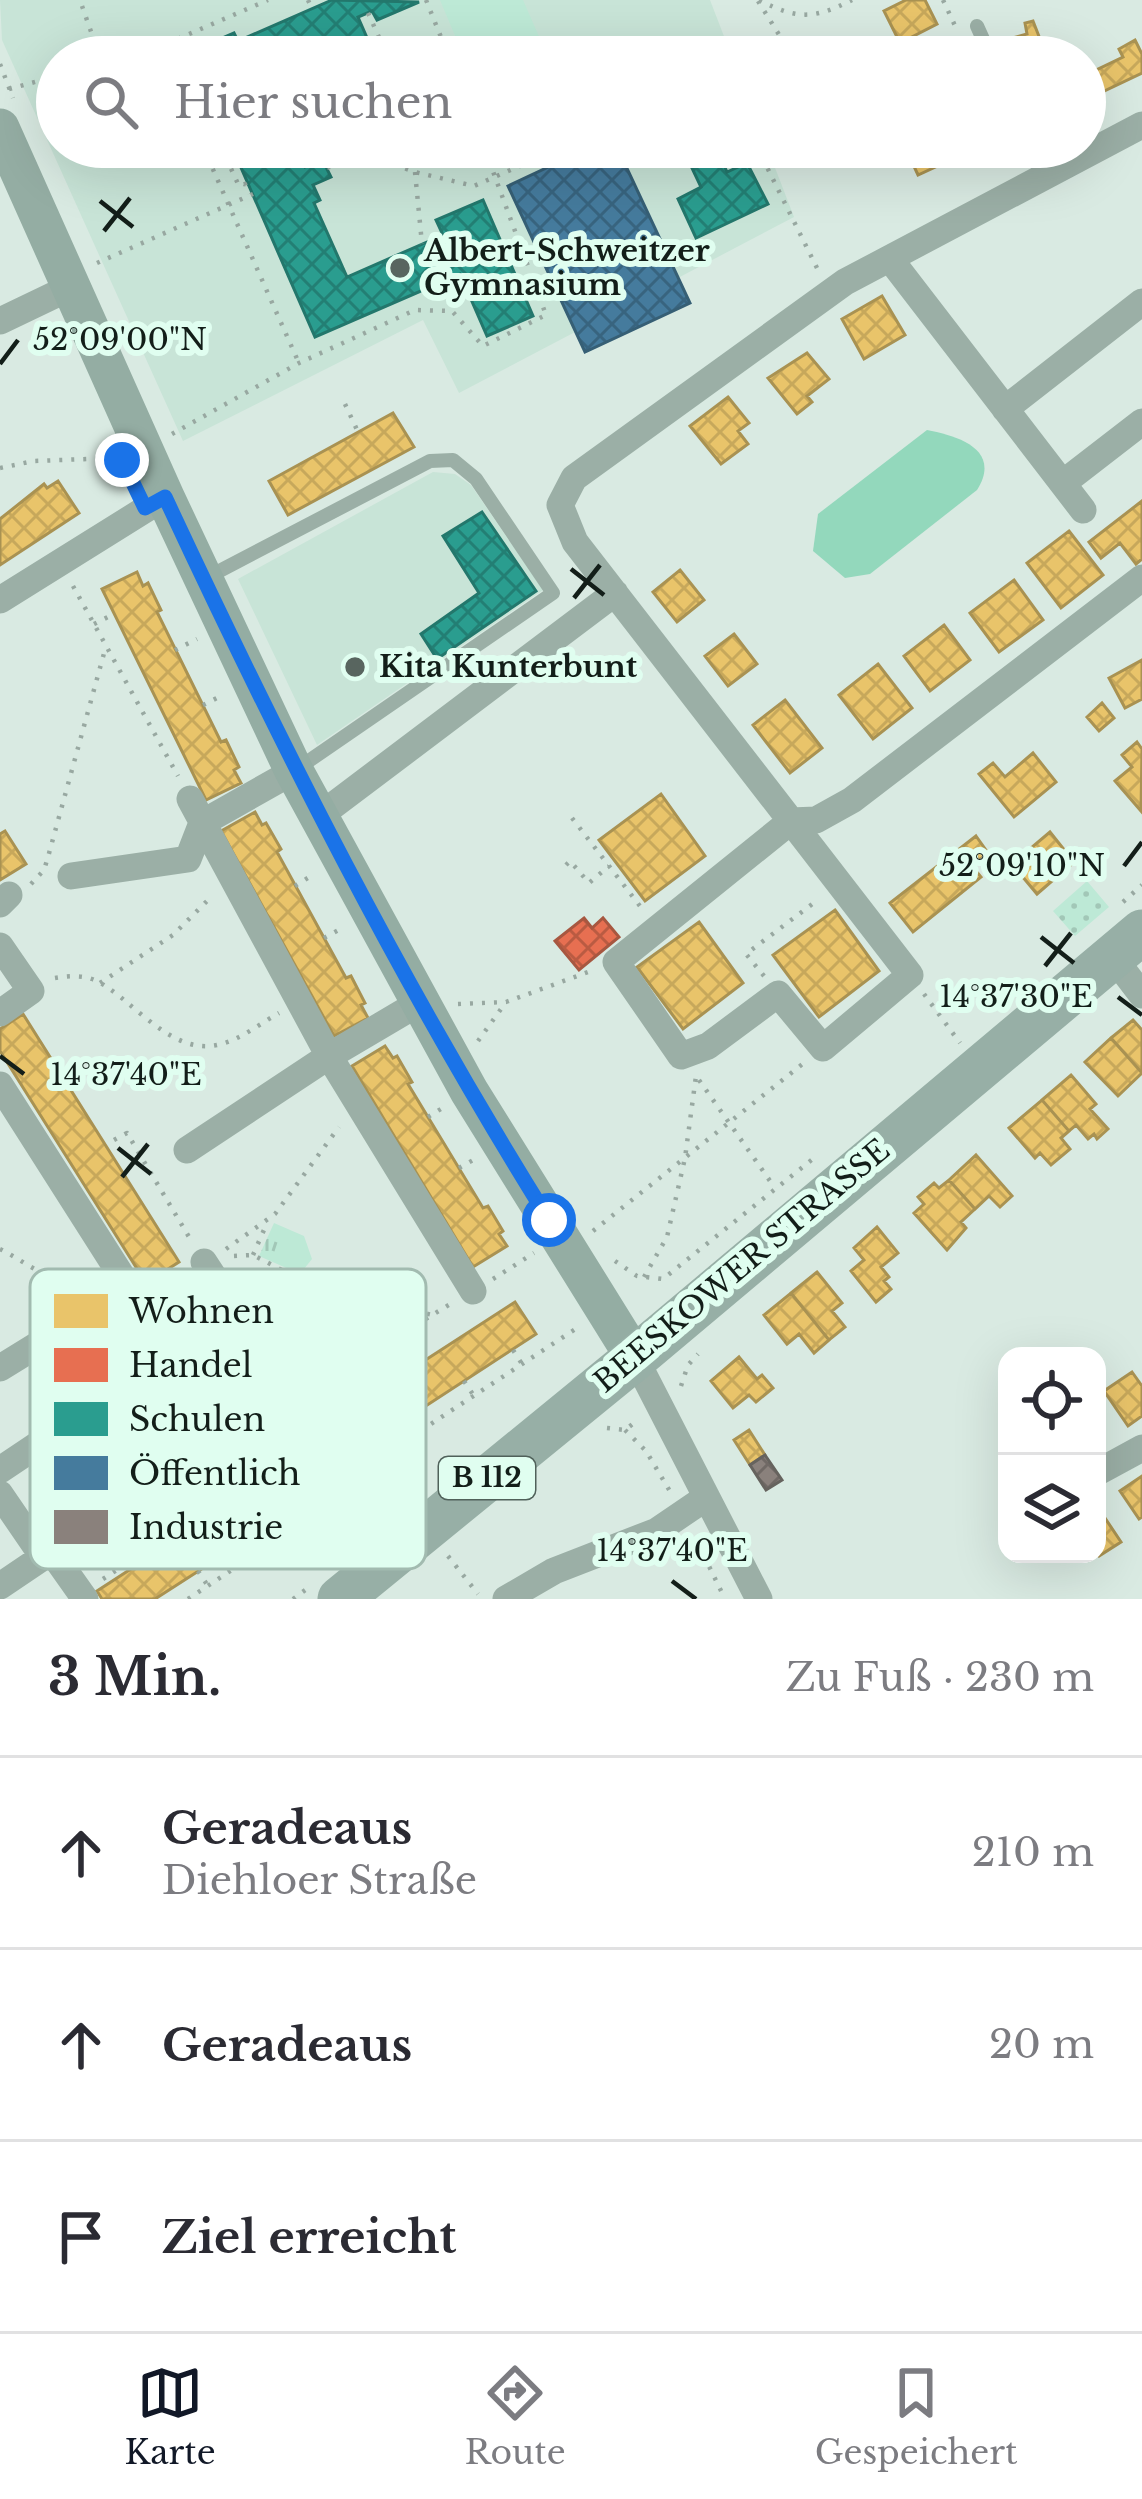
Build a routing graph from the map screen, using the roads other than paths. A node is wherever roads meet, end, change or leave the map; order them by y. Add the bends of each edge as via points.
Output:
1 (977, 26) dead end
2 (982, 36) edge
3 (1142, 124) edge
4 (0, 128) edge
5 (1106, 143) edge
6 (1039, 168) edge
7 (1057, 168) edge
8 (1042, 176) junction
9 (890, 259) junction
10 (79, 277) junction
11 (1142, 302) edge
12 (0, 321) edge
13 (1005, 409) junction
14 (1142, 422) edge
15 (1063, 483) junction
16 (165, 497) junction
17 (1083, 510) dead end
18 (1142, 578) edge
19 (203, 580) junction
20 (614, 593) junction
21 (0, 600) edge
22 (294, 771) junction
23 (196, 811) junction
24 (318, 817) junction
25 (791, 821) junction
26 (71, 876) dead end
27 (1128, 945) edge
28 (0, 946) edge
29 (1142, 995) edge
30 (435, 1004) junction
31 (0, 1013) edge
32 (329, 1056) junction
33 (0, 1084) edge
34 (188, 1150) dead end
35 (204, 1262) road end
36 (119, 1269) edge
37 (208, 1269) edge
38 (473, 1291) road end
39 (30, 1349) edge
40 (635, 1358) junction
41 (0, 1368) edge
42 (1142, 1448) edge
43 (30, 1450) edge
44 (1106, 1468) edge
45 (0, 1470) edge
46 (0, 1495) edge
47 (704, 1499) junction
48 (426, 1516) edge
49 (30, 1533) edge
50 (30, 1566) edge
51 (60, 1569) edge
52 (356, 1569) edge
53 (0, 1586) edge
54 (326, 1592) edge
55 (83, 1596) edge
56 (506, 1599) edge
57 (759, 1599) edge

1 - 2 lane
3 - 5 street
4 - 10 street
6 - 8 lane
7 - 8 street
8 - 9 street
9 - 13 street
9 - 20 street via 831,292 574,478 560,505 575,542
10 - 12 street
10 - 16 street via 128,445
11 - 13 street
13 - 15 street
14 - 15 street
15 - 17 street
16 - 19 street
16 - 21 street
18 - 25 street via 852,800 816,820
19 - 22 street
19 - 22 lane via 430,461 453,460 476,478 553,593
20 - 24 street
20 - 25 street
22 - 23 street
22 - 24 street
23 - 26 street via 188,859
23 - 32 street
24 - 30 street
25 - 25 street via 910,975 823,1048 778,994 688,1066 616,962
27 - 29 street
27 - 40 main road, BEESKOWER STRASSE / B 112
28 - 31 street via 31,991
30 - 32 street
30 - 40 street via 575,1236
32 - 34 street
32 - 38 street
33 - 36 street
35 - 37 street
39 - 41 street
40 - 47 street
40 - 48 main road, BEESKOWER STRASSE / B 112
42 - 44 street
43 - 45 street
46 - 49 street
47 - 56 street via 657,1531
47 - 57 street
50 - 53 street
51 - 55 street
52 - 54 main road, BEESKOWER STRASSE / B 112

